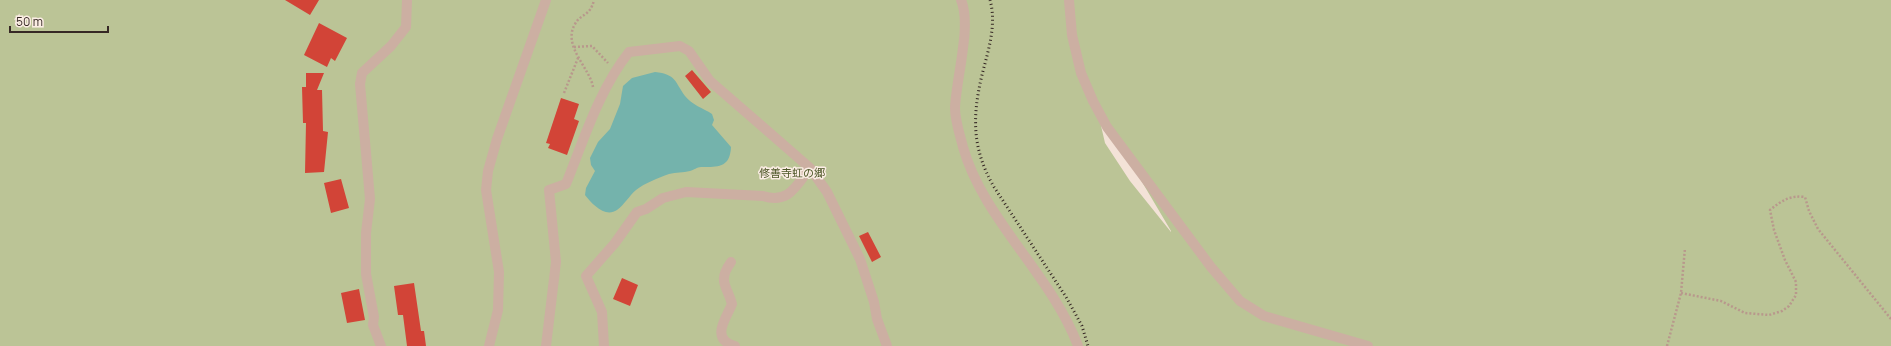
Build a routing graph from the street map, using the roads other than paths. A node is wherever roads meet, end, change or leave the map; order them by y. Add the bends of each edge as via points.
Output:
1 (407, 0) edge
2 (546, 0) edge
3 (961, 0) edge
4 (1069, 0) edge
5 (810, 168) junction
6 (731, 262) dead end
7 (381, 346) edge
8 (489, 346) edge
9 (546, 346) edge
10 (604, 346) edge
11 (735, 346) edge
12 (888, 346) edge
13 (1078, 346) edge
14 (1368, 346) edge

1 - 7 street via 406,27 391,46 362,73 360,84 370,199 366,233 366,274 374,317 373,325
2 - 8 street via 499,132 488,171 486,190 499,272 498,310
3 - 13 street via 964,5 965,27 955,110 963,147 987,200 1057,302
4 - 14 street via 1072,35 1081,73 1093,101 1104,120 1211,267 1240,301 1264,316
5 - 9 street via 710,81 689,51 680,46 629,52 615,70 592,118 566,184 549,190 556,262
5 - 10 street via 783,198 686,192 663,198 637,212 615,243 586,276 602,312
5 - 12 street via 826,192 860,259 877,319
6 - 11 street via 723,277 732,304 723,319 721,329 724,337

